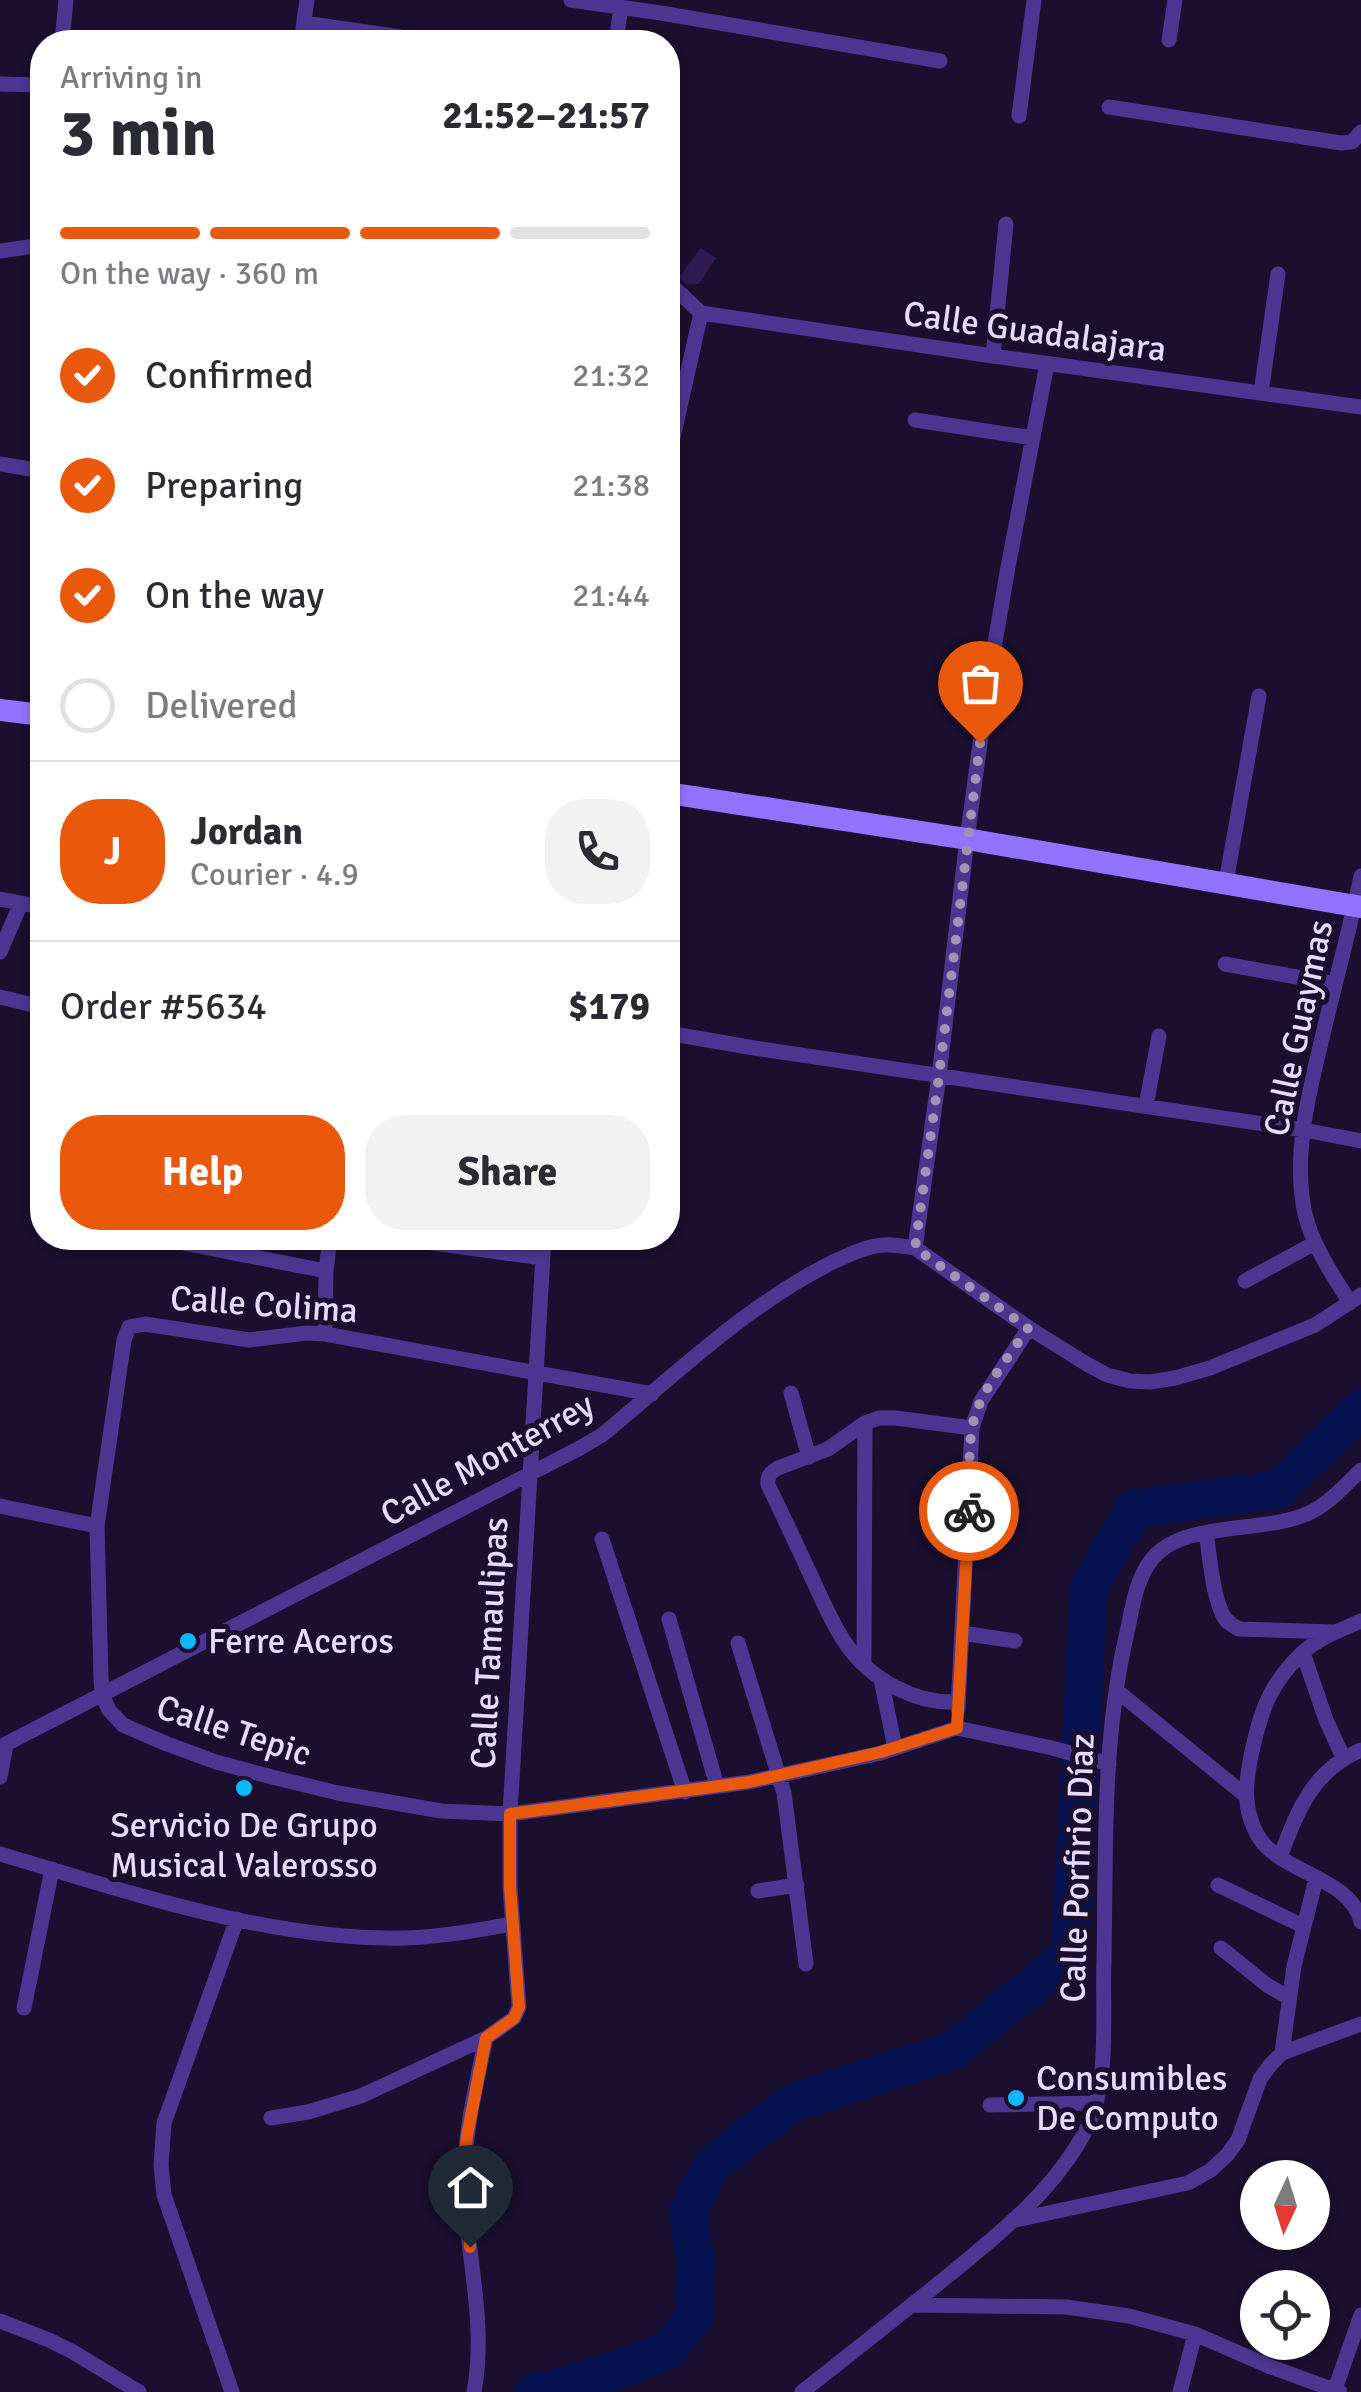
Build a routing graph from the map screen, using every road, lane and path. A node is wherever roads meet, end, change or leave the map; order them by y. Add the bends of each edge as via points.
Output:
1 (66, 0) edge
2 (307, 0) edge
3 (571, 0) edge
4 (1034, 0) edge
5 (1175, 0) edge
6 (622, 7) junction
7 (304, 23) junction
8 (63, 30) edge
9 (303, 30) edge
10 (352, 30) edge
11 (618, 30) edge
12 (1169, 40) dead end
13 (940, 61) dead end
14 (0, 84) edge
15 (30, 85) edge
16 (1109, 106) dead end
17 (1019, 116) dead end
18 (1361, 132) edge
19 (1006, 224) dead end
20 (30, 246) edge
21 (0, 251) edge
22 (1278, 274) dead end
23 (680, 293) edge
24 (701, 313) junction
25 (993, 356) junction
26 (1047, 364) junction
27 (1261, 393) junction
28 (1361, 406) edge
29 (680, 407) edge
30 (916, 420) dead end
31 (1032, 438) junction
32 (0, 464) edge
33 (30, 469) edge
34 (1259, 696) dead end
35 (0, 710) edge
36 (30, 713) edge
37 (680, 795) edge
38 (967, 839) junction
39 (1361, 876) edge
40 (1226, 882) junction
41 (0, 900) edge
42 (22, 903) junction
43 (30, 905) edge
44 (1358, 906) edge
45 (0, 952) edge
46 (1225, 964) dead end
47 (1334, 984) junction
48 (0, 996) edge
49 (30, 1004) edge
50 (680, 1035) edge
51 (1158, 1036) dead end
52 (939, 1076) junction
53 (1146, 1106) junction
54 (1304, 1130) junction
55 (1361, 1142) edge
56 (1315, 1243) junction
57 (915, 1248) junction
58 (219, 1250) edge
59 (329, 1250) edge
60 (484, 1250) edge
61 (543, 1250) edge
62 (542, 1258) junction
63 (326, 1271) junction
64 (1245, 1281) dead end
65 (1356, 1299) edge
66 (1028, 1328) junction
67 (325, 1334) junction
68 (535, 1372) junction
69 (792, 1393) dead end
70 (652, 1394) junction
71 (865, 1423) junction
72 (972, 1428) junction
73 (809, 1457) junction
74 (1361, 1470) edge
75 (528, 1476) junction
76 (0, 1506) edge
77 (97, 1526) junction
78 (1206, 1534) junction
79 (602, 1539) dead end
80 (669, 1619) dead end
81 (1361, 1621) edge
82 (1336, 1632) junction
83 (962, 1633) junction
84 (1015, 1641) dead end
85 (738, 1642) dead end
86 (1303, 1653) junction
87 (864, 1664) junction
88 (881, 1679) junction
89 (1116, 1690) junction
90 (102, 1695) junction
91 (958, 1702) junction
92 (957, 1728) junction
93 (3, 1746) edge
94 (895, 1748) junction
95 (1361, 1750) edge
96 (1343, 1758) junction
97 (1109, 1764) junction
98 (779, 1775) junction
99 (0, 1777) edge
100 (717, 1786) junction
101 (684, 1792) junction
102 (1246, 1796) junction
103 (510, 1814) junction
104 (0, 1854) edge
105 (1280, 1857) junction
106 (52, 1869) junction
107 (1316, 1879) junction
108 (797, 1885) junction
109 (1218, 1885) dead end
110 (758, 1891) dead end
111 (236, 1920) junction
112 (1361, 1922) edge
113 (512, 1924) junction
114 (1303, 1926) junction
115 (1221, 1948) dead end
116 (806, 1964) dead end
117 (1289, 1998) junction
118 (24, 2008) dead end
119 (1361, 2024) edge
120 (486, 2038) junction
121 (1282, 2053) junction
122 (1096, 2102) junction
123 (990, 2105) dead end
124 (271, 2118) dead end
125 (1016, 2220) junction
126 (912, 2305) junction
127 (1361, 2315) edge
128 (0, 2321) edge
129 (1195, 2334) junction
130 (1336, 2391) edge
131 (139, 2392) edge
132 (232, 2392) edge
133 (474, 2392) edge
134 (802, 2392) edge
135 (1180, 2392) edge

1 - 8 street
2 - 7 street
3 - 6 street
4 - 17 street
5 - 12 street
6 - 11 street
6 - 13 street
7 - 9 street
7 - 10 street
14 - 15 street
16 - 18 street via 1341,143
19 - 25 street
20 - 21 street
22 - 27 street
23 - 24 street
24 - 25 street, Calle Guadalajara
24 - 29 street
25 - 26 street, Calle Guadalajara
26 - 27 street, Calle Guadalajara
26 - 31 street
27 - 28 street, Calle Guadalajara
30 - 31 street
31 - 38 street
32 - 33 street
34 - 40 street
35 - 36 main road
37 - 38 main road
38 - 40 main road
38 - 52 street
39 - 44 street, Calle Guaymas
40 - 44 main road
41 - 42 street
42 - 43 street
42 - 45 street
44 - 47 street, Calle Guaymas
46 - 47 street
47 - 54 street, Calle Guaymas
48 - 49 street
50 - 52 street
51 - 53 street
52 - 53 street
52 - 57 street
53 - 54 street
54 - 55 street
54 - 56 street, Calle Guaymas via 1302,1192
56 - 64 street
56 - 65 street, Calle Guaymas
57 - 66 street
57 - 70 street, Calle Monterrey via 877,1246 804,1276
58 - 63 street
59 - 63 street
60 - 62 street
61 - 62 street, Calle Tamaulipas
62 - 68 street, Calle Tamaulipas
63 - 67 street
65 - 66 street via 1242,1356 1150,1382 1107,1374
66 - 72 street via 981,1401
67 - 68 street, Calle Colima
67 - 77 street, Calle Colima via 249,1340 130,1327
68 - 70 street, Calle Colima
68 - 75 street, Calle Tamaulipas
69 - 73 street
70 - 75 street, Calle Monterrey via 602,1435
71 - 72 street via 896,1418
71 - 73 street
71 - 87 street
72 - 83 street
73 - 87 street via 770,1472 768,1485 832,1620
74 - 78 street, Calle Porfirio Díaz via 1312,1512
75 - 90 street, Calle Monterrey
75 - 103 street, Calle Tamaulipas
76 - 77 street
77 - 90 street
78 - 82 street via 1218,1602 1230,1624
78 - 89 street, Calle Porfirio Díaz via 1165,1547 1141,1575
79 - 101 street
80 - 100 street
81 - 82 street
82 - 86 street
83 - 84 street
83 - 91 street
85 - 98 street
86 - 96 street
86 - 102 street via 1263,1711
87 - 88 street
88 - 91 street via 914,1696
88 - 94 street
89 - 97 street, Calle Porfirio Díaz
89 - 102 street
90 - 93 street, Calle Monterrey
90 - 103 street, Calle Tepic via 124,1724 216,1762 397,1804
91 - 92 street
92 - 94 street, Calle Tepic
92 - 97 street
93 - 99 street
94 - 98 street, Calle Tepic
95 - 96 street
96 - 105 street via 1299,1808
97 - 122 street, Calle Porfirio Díaz
98 - 100 street, Calle Tepic
98 - 108 street
100 - 101 street, Calle Tepic
101 - 103 street, Calle Tepic
102 - 105 street via 1264,1844
103 - 113 street, Calle Tamaulipas
104 - 106 street
105 - 107 street
106 - 111 street
106 - 118 street
107 - 112 street via 1344,1893
107 - 114 street
108 - 110 street
108 - 116 street
109 - 114 street
111 - 113 street via 390,1938
111 - 132 street via 164,2123 160,2165
113 - 120 street, Calle Tamaulipas via 519,2007
114 - 117 street
115 - 117 street
117 - 121 street
119 - 121 street
120 - 124 street via 361,2096
120 - 133 street via 464,2163 479,2346
121 - 125 street via 1260,2080 1238,2140 1210,2170 1162,2190
122 - 123 street
122 - 125 street, Calle Porfirio Díaz via 1076,2146
125 - 126 street, Calle Porfirio Díaz
126 - 129 street via 1099,2310
126 - 134 street, Calle Porfirio Díaz
127 - 130 street
128 - 131 street via 61,2346
129 - 130 street
129 - 135 street

